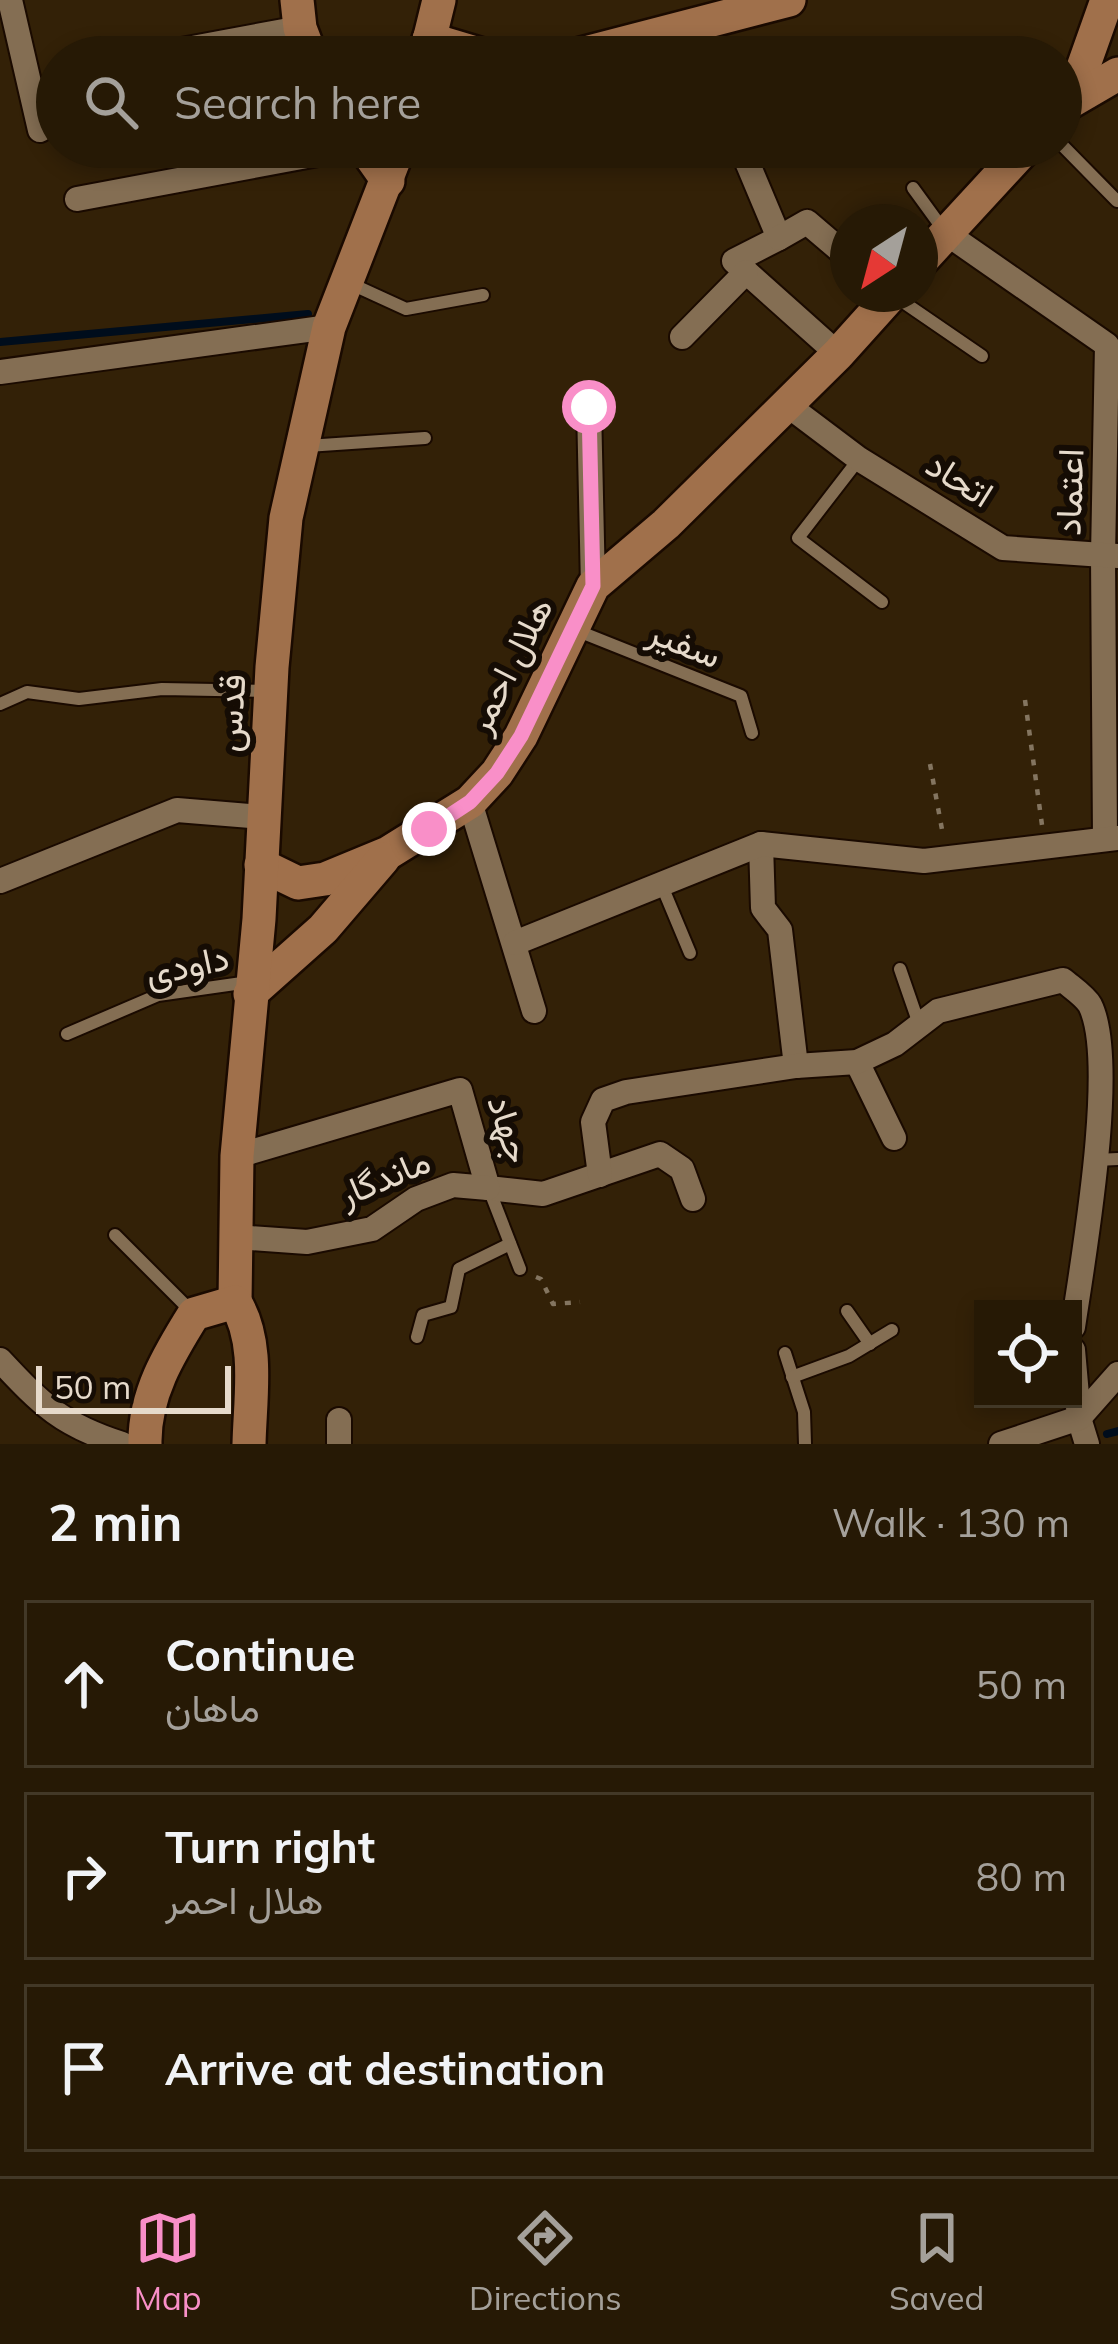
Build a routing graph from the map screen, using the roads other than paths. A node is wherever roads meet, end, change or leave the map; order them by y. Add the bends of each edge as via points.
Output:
1 (10, 0) edge
2 (439, 0) edge
3 (789, 0) edge
4 (1107, 0) edge
5 (737, 6) edge
6 (303, 28) edge
7 (259, 36) edge
8 (430, 36) edge
9 (639, 36) edge
10 (1082, 70) edge
11 (1118, 74) edge
12 (1082, 94) edge
13 (36, 113) edge
14 (1082, 165) edge
15 (288, 168) edge
16 (380, 168) edge
17 (750, 168) edge
18 (1006, 168) edge
19 (913, 188) dead end
20 (77, 199) dead end
21 (1117, 201) edge
22 (946, 233) junction
23 (779, 238) junction
24 (830, 241) edge
25 (938, 242) edge
26 (746, 272) junction
27 (344, 281) junction
28 (483, 295) dead end
29 (876, 312) edge
30 (918, 312) edge
31 (329, 327) junction
32 (682, 337) dead end
33 (838, 354) junction
34 (982, 356) dead end
35 (0, 372) edge
36 (1114, 402) edge
37 (786, 404) junction
38 (589, 407) dead end
39 (425, 438) dead end
40 (302, 446) junction
41 (859, 459) junction
42 (1110, 556) edge
43 (593, 586) junction
44 (882, 602) dead end
45 (572, 628) junction
46 (271, 692) junction
47 (0, 704) edge
48 (1111, 707) edge
49 (752, 734) dead end
50 (470, 802) junction
51 (263, 817) junction
52 (1111, 838) edge
53 (761, 844) junction
54 (388, 853) junction
55 (261, 865) junction
56 (0, 881) edge
57 (662, 886) junction
58 (515, 943) junction
59 (690, 953) dead end
60 (900, 970) dead end
61 (251, 988) junction
62 (534, 1011) dead end
63 (920, 1025) junction
64 (67, 1034) dead end
65 (857, 1062) junction
66 (796, 1066) junction
67 (894, 1138) dead end
68 (237, 1156) junction
69 (1107, 1160) edge
70 (600, 1174) junction
71 (488, 1188) junction
72 (693, 1199) dead end
73 (115, 1235) dead end
74 (236, 1237) junction
75 (510, 1244) junction
76 (520, 1269) road end
77 (1078, 1300) edge
78 (235, 1302) junction
79 (847, 1311) dead end
80 (194, 1314) junction
81 (892, 1330) dead end
82 (417, 1337) dead end
83 (870, 1344) junction
84 (785, 1353) dead end
85 (0, 1360) edge
86 (1118, 1374) edge
87 (792, 1377) junction
88 (1078, 1408) edge
89 (1079, 1418) junction
90 (122, 1444) edge
91 (145, 1444) edge
92 (250, 1444) edge
93 (805, 1444) edge
94 (1001, 1444) edge
95 (1087, 1444) edge

1 - 13 street
2 - 8 street
3 - 5 street
4 - 10 street
5 - 9 street
6 - 7 street
11 - 12 street
14 - 21 lane
15 - 20 street
16 - 27 street, قدس
17 - 23 street
18 - 22 street
19 - 22 lane
22 - 25 street
22 - 36 street, اعتماد via 1108,346
23 - 24 street via 807,222
23 - 26 street via 734,261
26 - 32 street
26 - 33 street
27 - 28 lane via 406,310
27 - 31 street, قدس
29 - 33 street, هلال احمر
30 - 34 lane
31 - 35 street
31 - 40 street, قدس
33 - 37 street, هلال احمر
36 - 42 street, اعتماد
37 - 41 street, اتحاد
37 - 43 street, هلال احمر
38 - 43 street
39 - 40 lane
40 - 46 street, قدس via 286,518
41 - 42 street, اتحاد via 1003,548
41 - 44 lane via 797,538
42 - 48 street, اعتماد
43 - 45 street, هلال احمر
45 - 49 lane, سفیر via 741,696
45 - 50 street, هلال احمر via 521,736
46 - 47 lane via 162,688 79,699 27,692
46 - 51 street, قدس
48 - 52 street, اعتماد
50 - 54 street, هلال احمر
50 - 58 street
51 - 55 street, قدس
51 - 56 street via 177,810
52 - 53 street via 924,860
53 - 57 street
53 - 66 street via 763,908 780,930
54 - 55 street via 298,883
54 - 61 street via 323,929
55 - 61 street, قدس
57 - 58 street
57 - 59 lane
58 - 62 street
60 - 63 lane
61 - 64 lane, داودی via 158,995
61 - 68 street, قدس
63 - 65 street
63 - 69 street via 938,1011 1063,980 1089,1003 1098,1035
65 - 66 street
65 - 67 street
66 - 70 street via 603,1100 593,1122
68 - 71 street, جهاد via 460,1090
68 - 74 street, قدس
69 - 77 street
70 - 71 street, جهاد via 543,1193
70 - 72 street, جهاد via 660,1154 682,1168
71 - 74 street, ماندگار via 452,1185 372,1228 308,1242
71 - 75 lane
73 - 80 lane
74 - 78 street, قدس
75 - 76 lane
75 - 82 lane via 459,1269 451,1306 423,1315
78 - 80 street
78 - 92 street, قدس via 250,1342
79 - 83 lane
80 - 91 street via 151,1397
81 - 83 lane
83 - 87 lane
84 - 87 lane
85 - 90 street via 77,1430
86 - 89 street
87 - 93 lane
88 - 89 street
89 - 94 street
89 - 95 street

